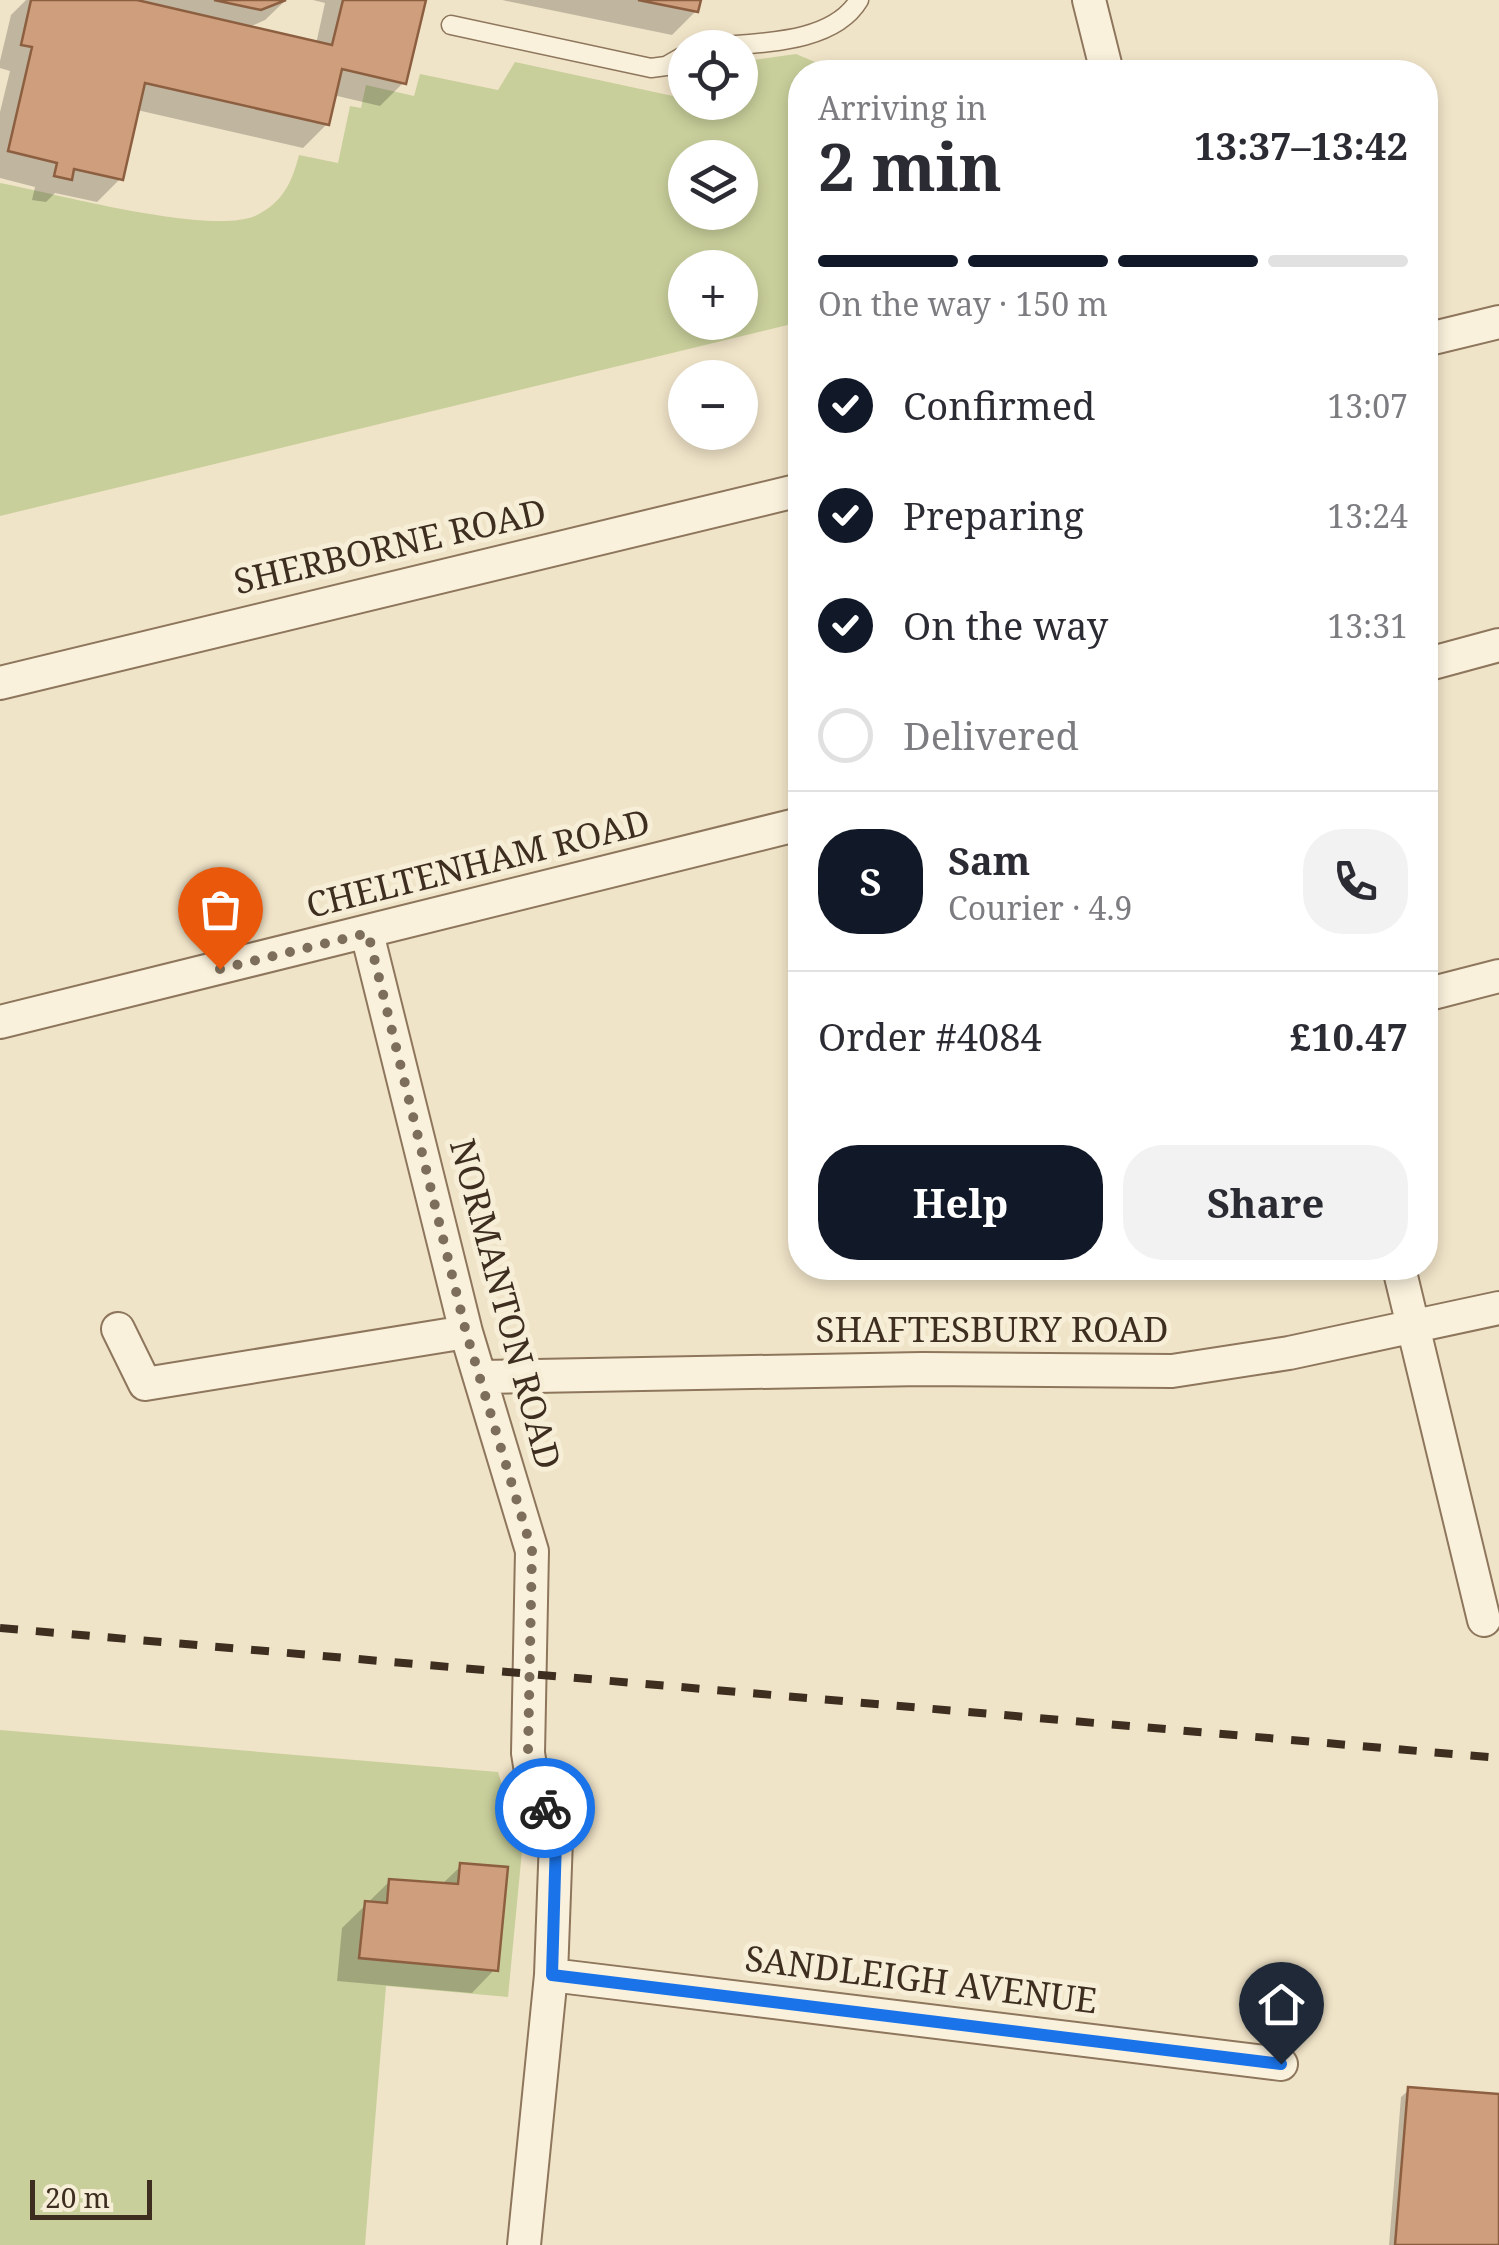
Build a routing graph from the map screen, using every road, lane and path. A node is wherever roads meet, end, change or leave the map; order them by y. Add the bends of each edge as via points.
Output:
1 (859, 0) edge
2 (1088, 0) edge
3 (451, 25) dead end
4 (758, 40) edge
5 (1104, 60) edge
6 (668, 65) edge
7 (1499, 322) edge
8 (1438, 337) edge
9 (788, 493) edge
10 (1499, 645) edge
11 (1438, 661) edge
12 (0, 683) edge
13 (788, 827) edge
14 (368, 933) junction
15 (1499, 976) edge
16 (1438, 992) edge
17 (0, 1022) edge
18 (1402, 1280) edge
19 (1499, 1308) edge
20 (1414, 1328) junction
21 (118, 1330) dead end
22 (466, 1332) junction
23 (480, 1377) junction
24 (1484, 1620) dead end
25 (552, 1975) junction
26 (1281, 2064) dead end
27 (524, 2245) edge

1 - 4 lane via 843,18 816,31
2 - 5 street
3 - 6 lane via 652,68
7 - 8 street
9 - 12 street, SHERBORNE ROAD
10 - 11 street
13 - 14 street, CHELTENHAM ROAD
14 - 17 street, CHELTENHAM ROAD
14 - 22 street, NORMANTON ROAD
15 - 16 street
18 - 20 street
19 - 20 street, SHAFTESBURY ROAD
20 - 23 street, SHAFTESBURY ROAD via 1172,1371
20 - 24 street
21 - 22 street via 145,1384
22 - 23 street, NORMANTON ROAD
23 - 25 street, NORMANTON ROAD via 532,1551 532,1778 556,1839
25 - 26 street, SANDLEIGH AVENUE
25 - 27 street, NORMANTON ROAD

